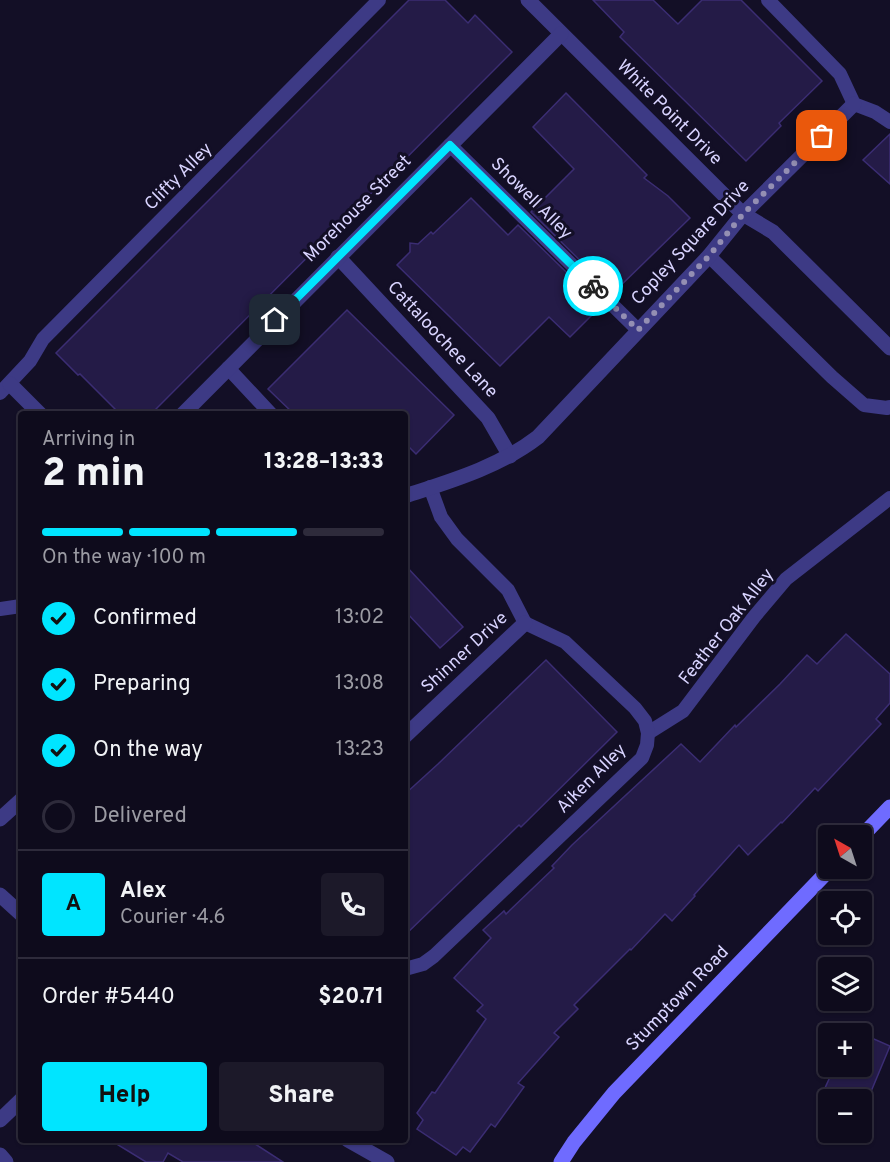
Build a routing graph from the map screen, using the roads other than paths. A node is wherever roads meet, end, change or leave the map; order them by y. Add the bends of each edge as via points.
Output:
1 (379, 0) edge
2 (528, 0) edge
3 (768, 0) edge
4 (561, 34) junction
5 (854, 104) junction
6 (890, 122) edge
7 (450, 145) junction
8 (743, 214) junction
9 (709, 256) junction
10 (338, 257) junction
11 (638, 330) junction
12 (890, 348) edge
13 (228, 368) junction
14 (5, 388) edge
15 (889, 410) edge
16 (36, 411) edge
17 (186, 411) edge
18 (268, 411) edge
19 (510, 456) junction
20 (430, 487) junction
21 (408, 495) edge
22 (890, 498) edge
23 (18, 606) edge
24 (0, 609) edge
25 (525, 623) junction
26 (408, 733) edge
27 (648, 733) junction
28 (18, 803) edge
29 (890, 807) edge
30 (0, 819) edge
31 (872, 826) edge
32 (820, 879) edge
33 (0, 895) edge
34 (18, 912) edge
35 (408, 968) edge
36 (18, 1103) edge
37 (0, 1119) edge
38 (353, 1143) edge
39 (0, 1155) edge
40 (6, 1162) edge
41 (387, 1162) edge
42 (561, 1162) edge

1 - 14 lane, Clifty Alley via 43,339 30,361
2 - 4 street, White Point Drive
3 - 5 lane via 840,74
4 - 7 street, Morehouse Street
4 - 8 street, White Point Drive
5 - 6 lane
5 - 8 street, Copley Square Drive
7 - 10 street, Morehouse Street
7 - 11 lane, Showell Alley
8 - 9 street, Copley Square Drive
8 - 12 street, White Point Drive via 773,232
9 - 11 street, Copley Square Drive
9 - 15 lane via 864,405
10 - 13 street, Morehouse Street
10 - 19 street, Cattaloochee Lane via 488,418
11 - 19 street, Copley Square Drive via 538,437
13 - 17 street, Morehouse Street
13 - 18 lane
14 - 16 street
19 - 20 street, Copley Square Drive
20 - 21 street, Copley Square Drive
20 - 25 lane via 441,517 457,539 508,590
22 - 27 lane, Feather Oak Alley via 786,579 683,711
23 - 24 lane
25 - 26 street, Shinner Drive
25 - 27 lane, Aiken Alley via 565,642 635,708
27 - 35 lane, Aiken Alley via 642,758 435,956
28 - 30 street
29 - 31 street
32 - 42 street, Stumptown Road via 614,1093
33 - 34 street
36 - 37 street
38 - 41 street
39 - 40 street

